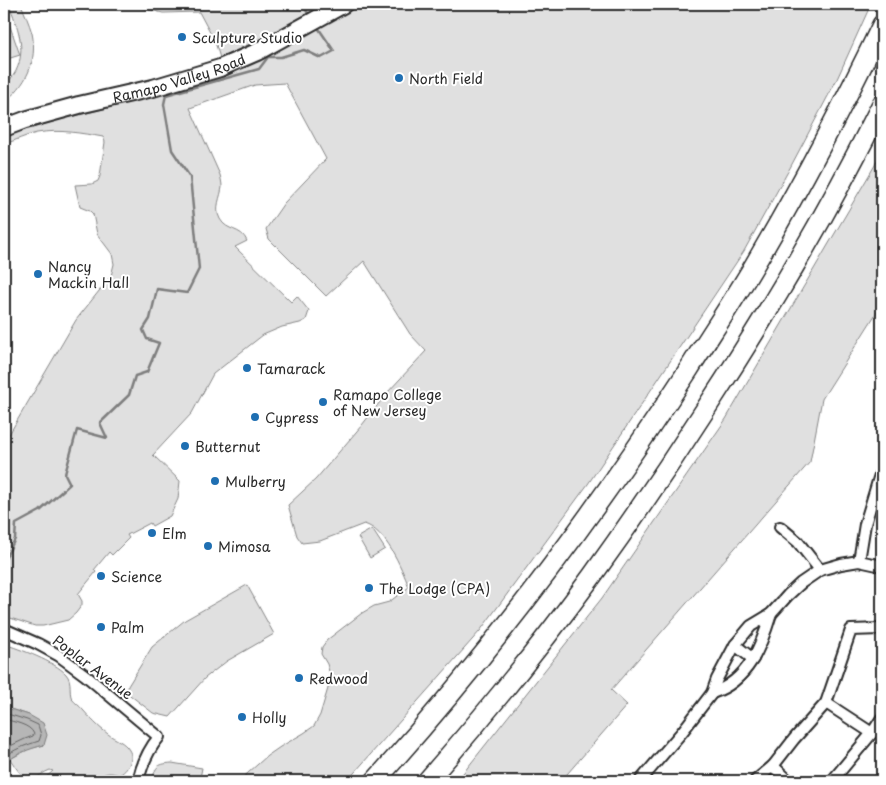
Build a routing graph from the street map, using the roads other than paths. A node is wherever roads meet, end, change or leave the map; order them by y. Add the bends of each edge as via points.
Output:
1 (344, 4) edge
2 (882, 25) edge
3 (882, 104) edge
4 (4, 128) edge
5 (882, 468) edge
6 (879, 487) edge
7 (780, 527) dead end
8 (858, 561) junction
9 (882, 566) edge
10 (820, 570) junction
11 (771, 614) junction
12 (4, 629) edge
13 (881, 630) edge
14 (735, 645) junction
15 (753, 659) junction
16 (712, 693) junction
17 (826, 703) junction
18 (882, 720) edge
19 (872, 733) junction
20 (773, 766) junction
21 (138, 781) edge
22 (375, 781) edge
23 (427, 781) edge
24 (640, 781) edge
25 (755, 781) edge
26 (789, 781) edge
27 (832, 781) edge

1 - 4 main road, Ramapo Valley Road via 257,52 220,68
2 - 22 highway via 779,224 656,418 590,514 505,626
3 - 23 highway via 809,241 758,327 649,496 546,637
5 - 6 street
6 - 8 street via 865,524
7 - 10 street via 798,542
8 - 9 street
8 - 10 street
10 - 11 street via 801,582
11 - 14 street via 751,626
11 - 15 street
12 - 21 street, Poplar Avenue via 58,655 159,737 150,748
13 - 17 street via 851,630
14 - 15 street
14 - 16 street
15 - 16 street via 745,672
16 - 24 street
17 - 19 street
17 - 20 street
18 - 19 street
19 - 27 street
20 - 25 street
20 - 26 street

